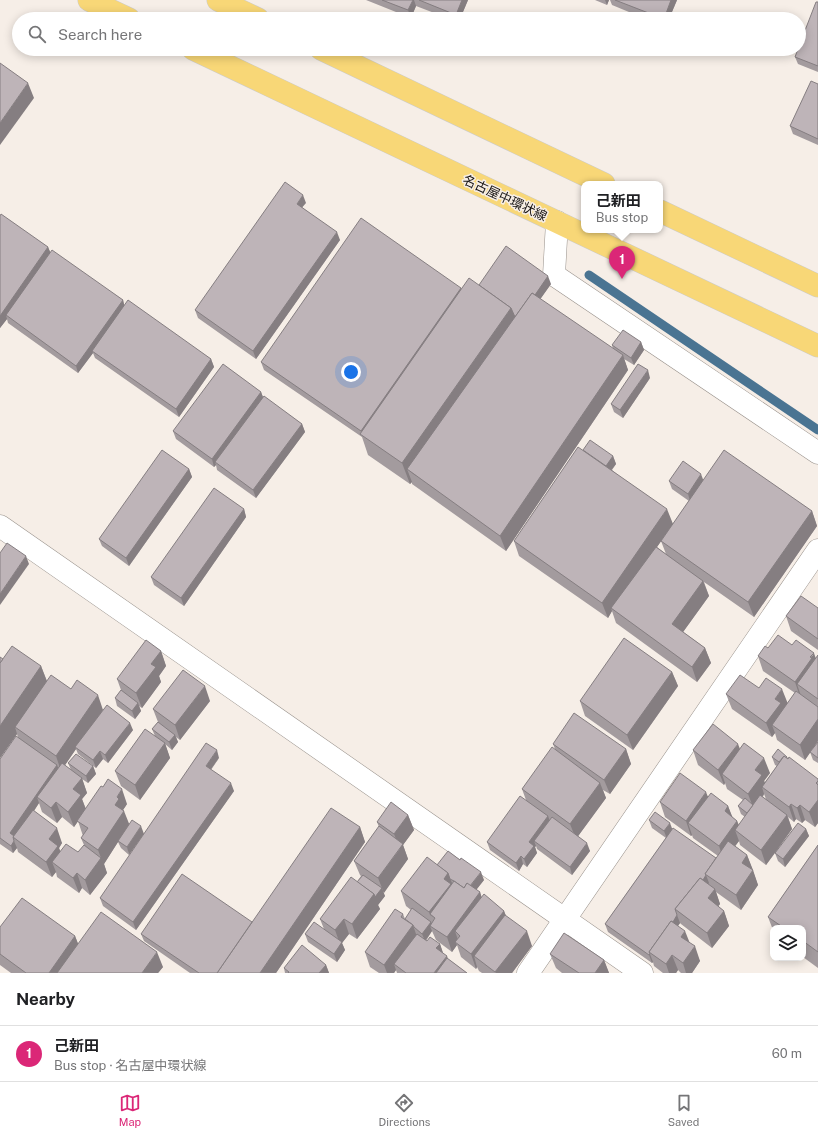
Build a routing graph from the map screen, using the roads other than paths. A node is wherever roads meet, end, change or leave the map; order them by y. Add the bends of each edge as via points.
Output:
1 (89, 0) edge
2 (218, 0) edge
3 (114, 12) edge
4 (243, 12) edge
5 (207, 56) edge
6 (336, 56) edge
7 (598, 181) edge
8 (663, 212) edge
9 (557, 222) junction
10 (818, 286) edge
11 (818, 346) edge
12 (818, 453) edge
13 (0, 526) edge
14 (818, 550) edge
15 (564, 919) junction
16 (528, 973) edge
17 (642, 973) edge

1 - 3 main road
2 - 4 main road
5 - 9 main road, 名古屋中環状線
6 - 7 main road
8 - 10 main road
9 - 11 main road, 名古屋中環状線
9 - 12 street via 554,275
13 - 15 street
14 - 15 street
15 - 16 street
15 - 17 street

